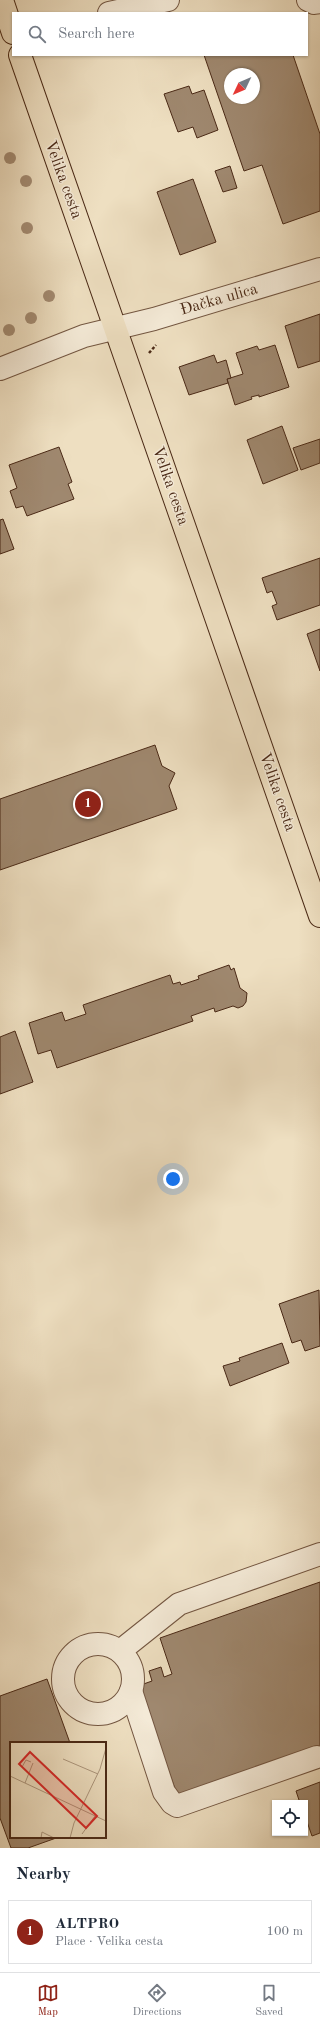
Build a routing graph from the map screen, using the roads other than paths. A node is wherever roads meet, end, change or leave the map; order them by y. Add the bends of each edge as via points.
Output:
1 (2, 0) edge
2 (168, 0) edge
3 (308, 0) edge
4 (320, 2) edge
5 (114, 12) edge
6 (12, 30) edge
7 (20, 56) edge
8 (320, 270) edge
9 (116, 329) junction
10 (0, 369) edge
11 (320, 916) edge
12 (320, 1554) edge
13 (120, 1650) junction
14 (131, 1691) junction
15 (317, 1757) dead end

1 - 6 main road
2 - 5 street
3 - 4 street
7 - 9 main road, Velika cesta
8 - 9 street, Đačka ulica
9 - 10 street, Đačka ulica via 84,336
9 - 11 main road, Velika cesta
12 - 13 street via 179,1604
13 - 14 street via 132,1669 134,1680
13 - 14 street via 99,1643 88,1644 78,1649 64,1665 63,1686 74,1705 84,1712 95,1714 107,1713 118,1708 126,1701
14 - 15 street via 164,1792 168,1800 177,1806

